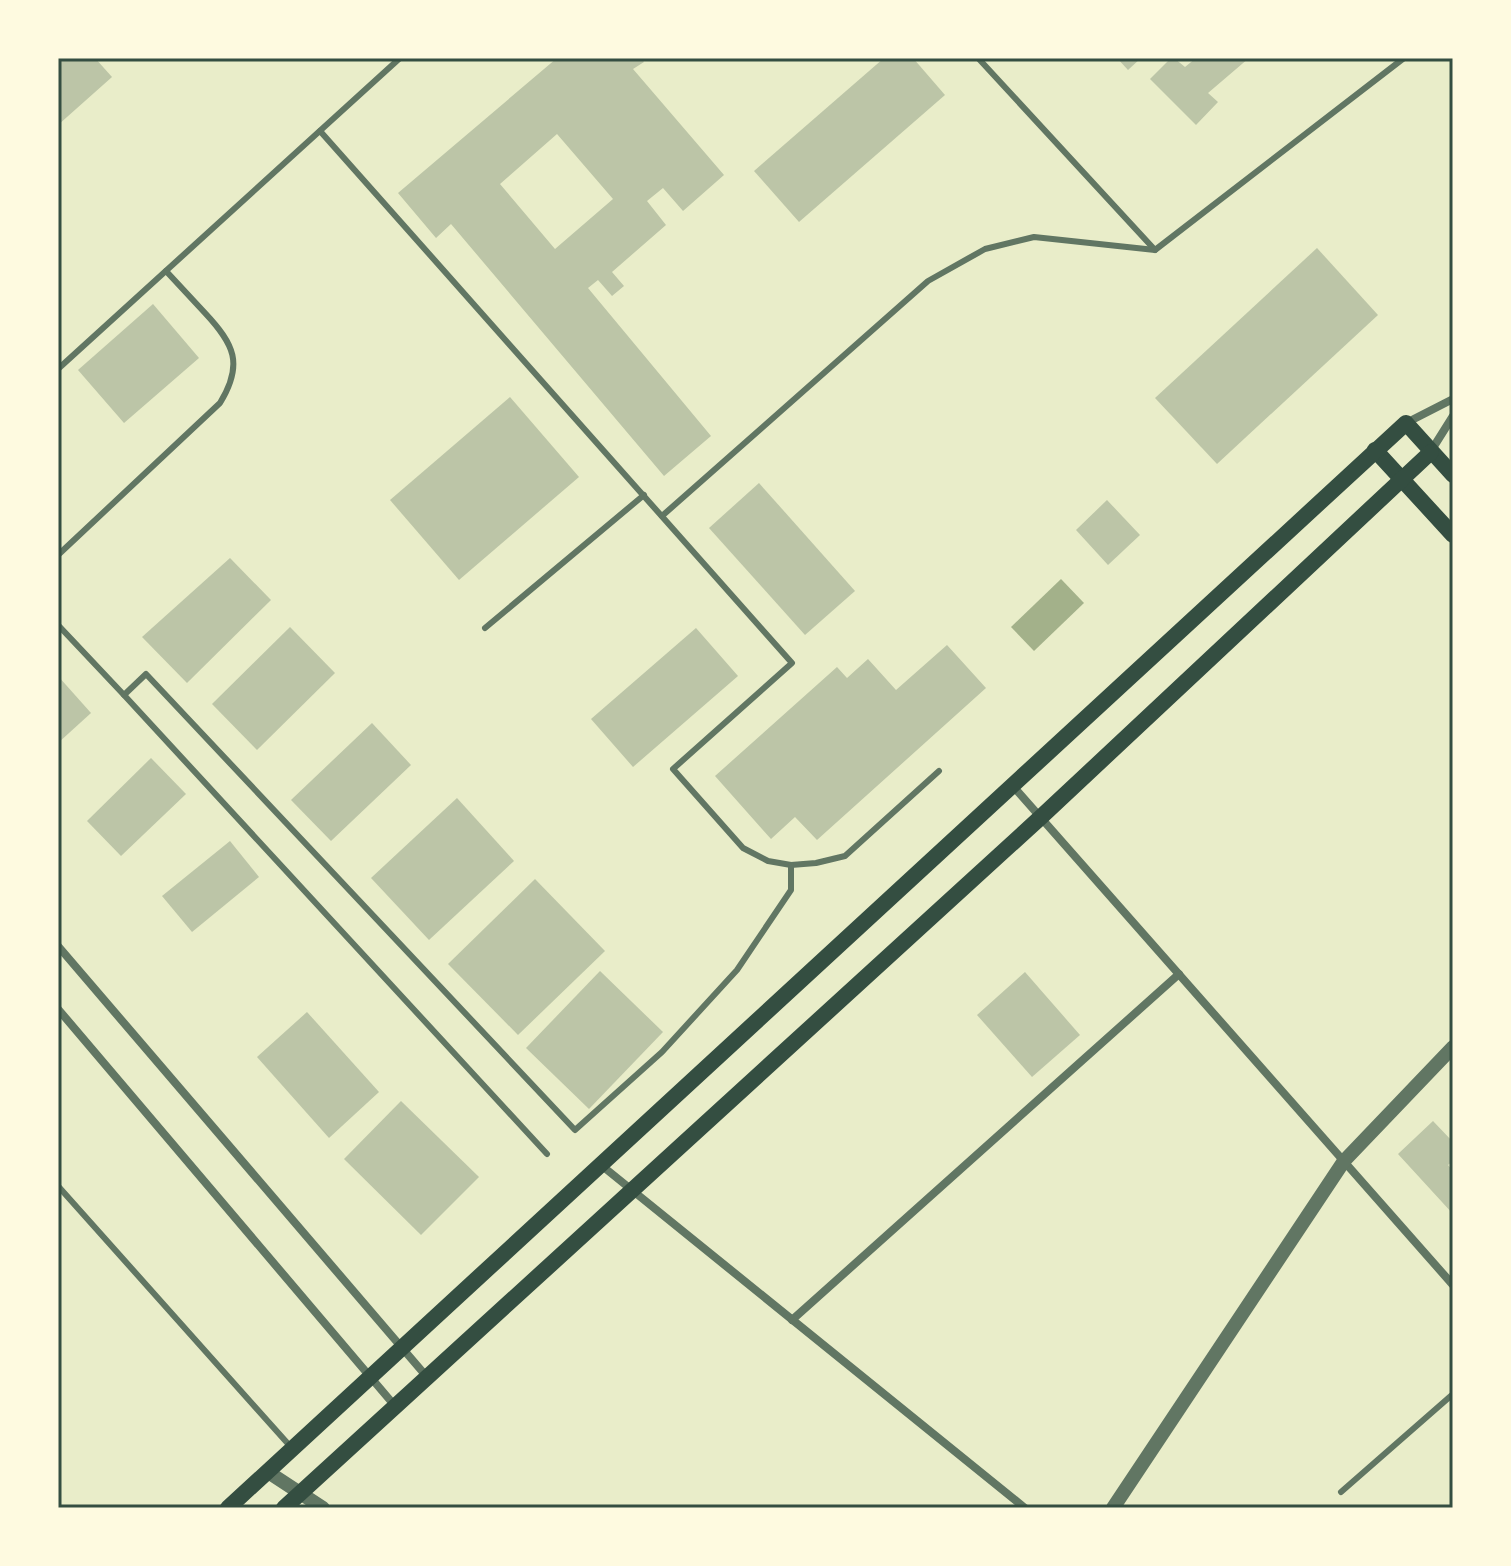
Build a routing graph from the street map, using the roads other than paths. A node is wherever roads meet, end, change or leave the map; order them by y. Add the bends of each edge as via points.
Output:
1 (400, 58) edge
2 (978, 58) edge
3 (1404, 58) edge
4 (320, 131) junction
5 (1155, 250) junction
6 (166, 271) junction
7 (58, 369) edge
8 (1453, 399) edge
9 (1453, 416) edge
10 (1406, 423) junction
11 (1375, 450) junction
12 (1431, 452) junction
13 (1453, 475) edge
14 (1402, 479) junction
15 (644, 495) junction
16 (662, 516) junction
17 (1453, 535) edge
18 (58, 555) edge
19 (58, 625) edge
20 (485, 628) dead end
21 (124, 695) junction
22 (939, 771) dead end
23 (1012, 785) junction
24 (1041, 817) junction
25 (791, 865) junction
26 (58, 946) edge
27 (1179, 974) junction
28 (58, 1009) edge
29 (1453, 1047) edge
30 (547, 1154) dead end
31 (1344, 1161) junction
32 (601, 1165) junction
33 (58, 1186) edge
34 (632, 1190) junction
35 (1453, 1285) edge
36 (792, 1320) junction
37 (402, 1348) junction
38 (370, 1377) junction
39 (427, 1377) junction
40 (1453, 1394) edge
41 (395, 1406) junction
42 (292, 1449) junction
43 (268, 1472) junction
44 (1341, 1492) dead end
45 (300, 1493) junction
46 (228, 1508) edge
47 (284, 1508) edge
48 (323, 1508) edge
49 (1025, 1508) edge
50 (1113, 1508) edge

1 - 4 lane
2 - 5 lane
3 - 5 lane
4 - 6 lane
4 - 15 lane
5 - 16 lane via 1034,237 985,249 928,281
6 - 7 lane
6 - 18 lane via 232,349 230,387 220,403
8 - 10 street
9 - 12 street
10 - 11 main road
10 - 12 main road
11 - 14 main road
11 - 23 main road
12 - 13 main road
12 - 14 main road
14 - 17 main road
14 - 24 main road
15 - 16 lane
15 - 20 lane
16 - 25 lane via 792,663 673,769 743,848
19 - 21 lane
21 - 25 lane via 146,674 575,1130 662,1052 737,970 791,890
21 - 30 lane
22 - 25 lane via 845,856
23 - 24 street
23 - 32 main road
24 - 27 street
24 - 34 main road
26 - 37 street
27 - 31 street
27 - 36 street
28 - 38 street
29 - 31 street
31 - 35 street
31 - 50 street
32 - 34 street
32 - 37 main road
33 - 42 lane
34 - 36 street
34 - 39 main road
36 - 49 street
37 - 38 main road
37 - 39 street
38 - 41 street
38 - 42 main road
39 - 41 main road
40 - 44 lane
41 - 45 main road
42 - 43 main road
43 - 45 street
43 - 46 main road
45 - 47 main road
45 - 48 street

